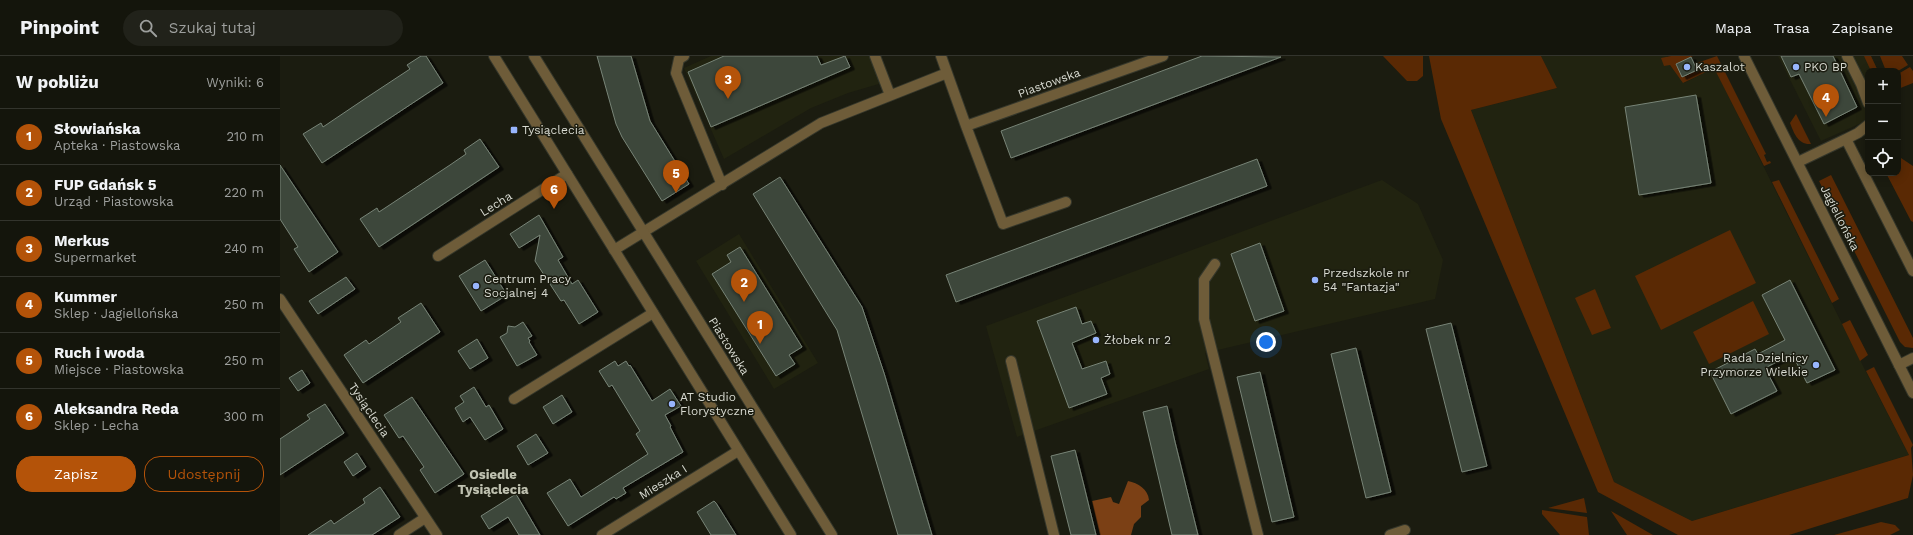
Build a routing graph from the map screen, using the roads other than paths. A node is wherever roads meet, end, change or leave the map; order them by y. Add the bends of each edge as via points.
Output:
1 (494, 56) edge
2 (534, 56) edge
3 (684, 56) edge
4 (875, 56) edge
5 (941, 56) edge
6 (1163, 56) edge
7 (1744, 56) edge
8 (1847, 56) edge
9 (947, 73) junction
10 (890, 94) junction
11 (1865, 95) edge
12 (966, 126) junction
13 (1865, 127) edge
14 (1846, 139) junction
15 (1798, 162) junction
16 (567, 174) junction
17 (722, 184) junction
18 (1066, 202) dead end
19 (643, 232) junction
20 (614, 250) junction
21 (438, 256) dead end
22 (1215, 264) dead end
23 (1913, 271) edge
24 (280, 299) edge
25 (653, 313) junction
26 (1913, 358) edge
27 (1010, 361) dead end
28 (1899, 365) junction
29 (1913, 393) edge
30 (514, 399) dead end
31 (738, 451) junction
32 (425, 518) junction
33 (1405, 530) dead end
34 (399, 535) edge
35 (437, 535) edge
36 (602, 535) edge
37 (791, 535) edge
38 (832, 535) edge
39 (1054, 535) edge
40 (1258, 535) edge
41 (1390, 535) edge

1 - 16 street
2 - 19 street, Piastowska
3 - 17 street via 679,60 676,73
4 - 10 street
5 - 9 street
6 - 12 street, Piastowska
7 - 15 street, Jagiellońska
8 - 11 street
9 - 10 street
9 - 12 street
10 - 17 street via 821,123
12 - 18 street via 1003,224
13 - 14 street
14 - 15 street
14 - 23 street
15 - 28 street, Jagiellońska
16 - 20 street
16 - 21 street, Lecha
17 - 19 street
19 - 20 street
19 - 38 street, Piastowska
20 - 25 street
22 - 40 street via 1204,280 1204,319
24 - 32 street, Tysiąclecia
25 - 30 street
25 - 31 street
26 - 28 street
27 - 39 street
28 - 29 street, Jagiellońska
31 - 36 street, Mieszka I
31 - 37 street
32 - 34 street
32 - 35 street, Tysiąclecia
33 - 41 street

